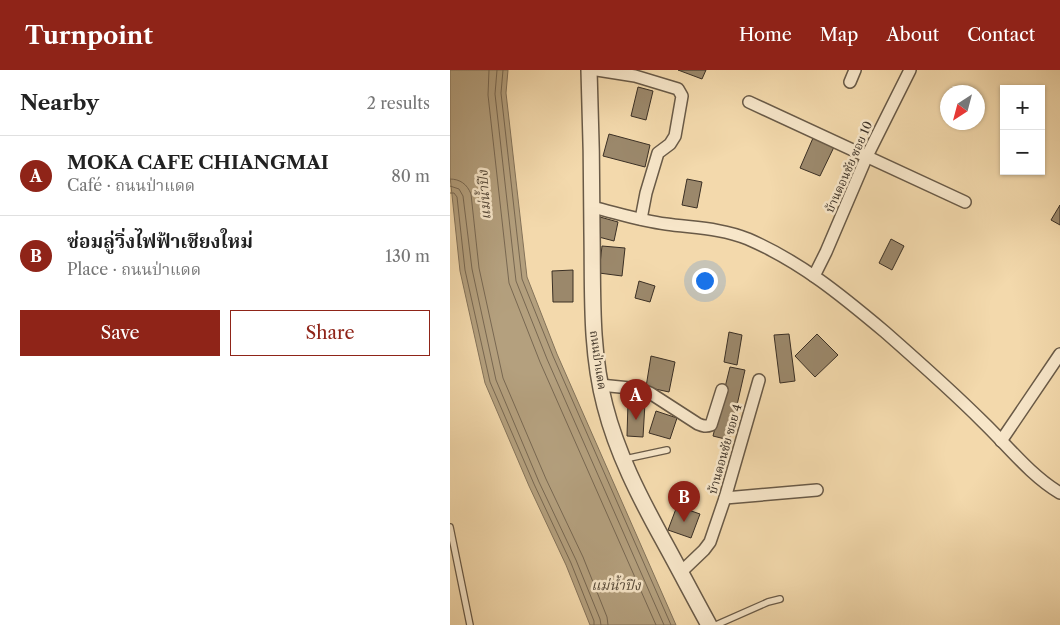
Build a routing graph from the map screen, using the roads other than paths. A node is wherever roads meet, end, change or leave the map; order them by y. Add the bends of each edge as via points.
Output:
1 (590, 70) edge
2 (597, 70) edge
3 (855, 70) edge
4 (910, 70) edge
5 (850, 82) dead end
6 (749, 102) dead end
7 (867, 156) junction
8 (966, 202) dead end
9 (592, 207) junction
10 (641, 219) junction
11 (814, 276) junction
12 (1060, 354) edge
13 (758, 380) dead end
14 (600, 385) junction
15 (722, 390) dead end
16 (1001, 441) junction
17 (667, 450) dead end
18 (623, 460) junction
19 (817, 490) dead end
20 (1059, 490) edge
21 (726, 498) junction
22 (450, 527) edge
23 (681, 572) junction
24 (780, 599) dead end
25 (470, 625) edge
26 (709, 625) edge
27 (716, 625) edge

1 - 9 street, ถนนป่าแดด
2 - 10 street via 670,86 678,89 682,96 675,136 658,153
3 - 5 street
4 - 7 street, บ้านดอนชัย ซอย 10
6 - 7 street
7 - 8 street
7 - 11 street, บ้านดอนชัย ซอย 10
9 - 10 street
9 - 14 street, ถนนป่าแดด via 593,328
10 - 11 street via 729,232 787,258
11 - 16 street via 900,345
12 - 16 street
13 - 21 street, บ้านดอนชัย ซอย 4
14 - 15 street via 640,389 708,427 714,419
14 - 18 street, ถนนป่าแดด
16 - 20 street via 1043,482
17 - 18 lane
18 - 23 street, ถนนป่าแดด
19 - 21 street
21 - 23 street, บ้านดอนชัย ซอย 4 via 708,546
22 - 25 lane
23 - 26 street, ถนนป่าแดด
24 - 27 lane

